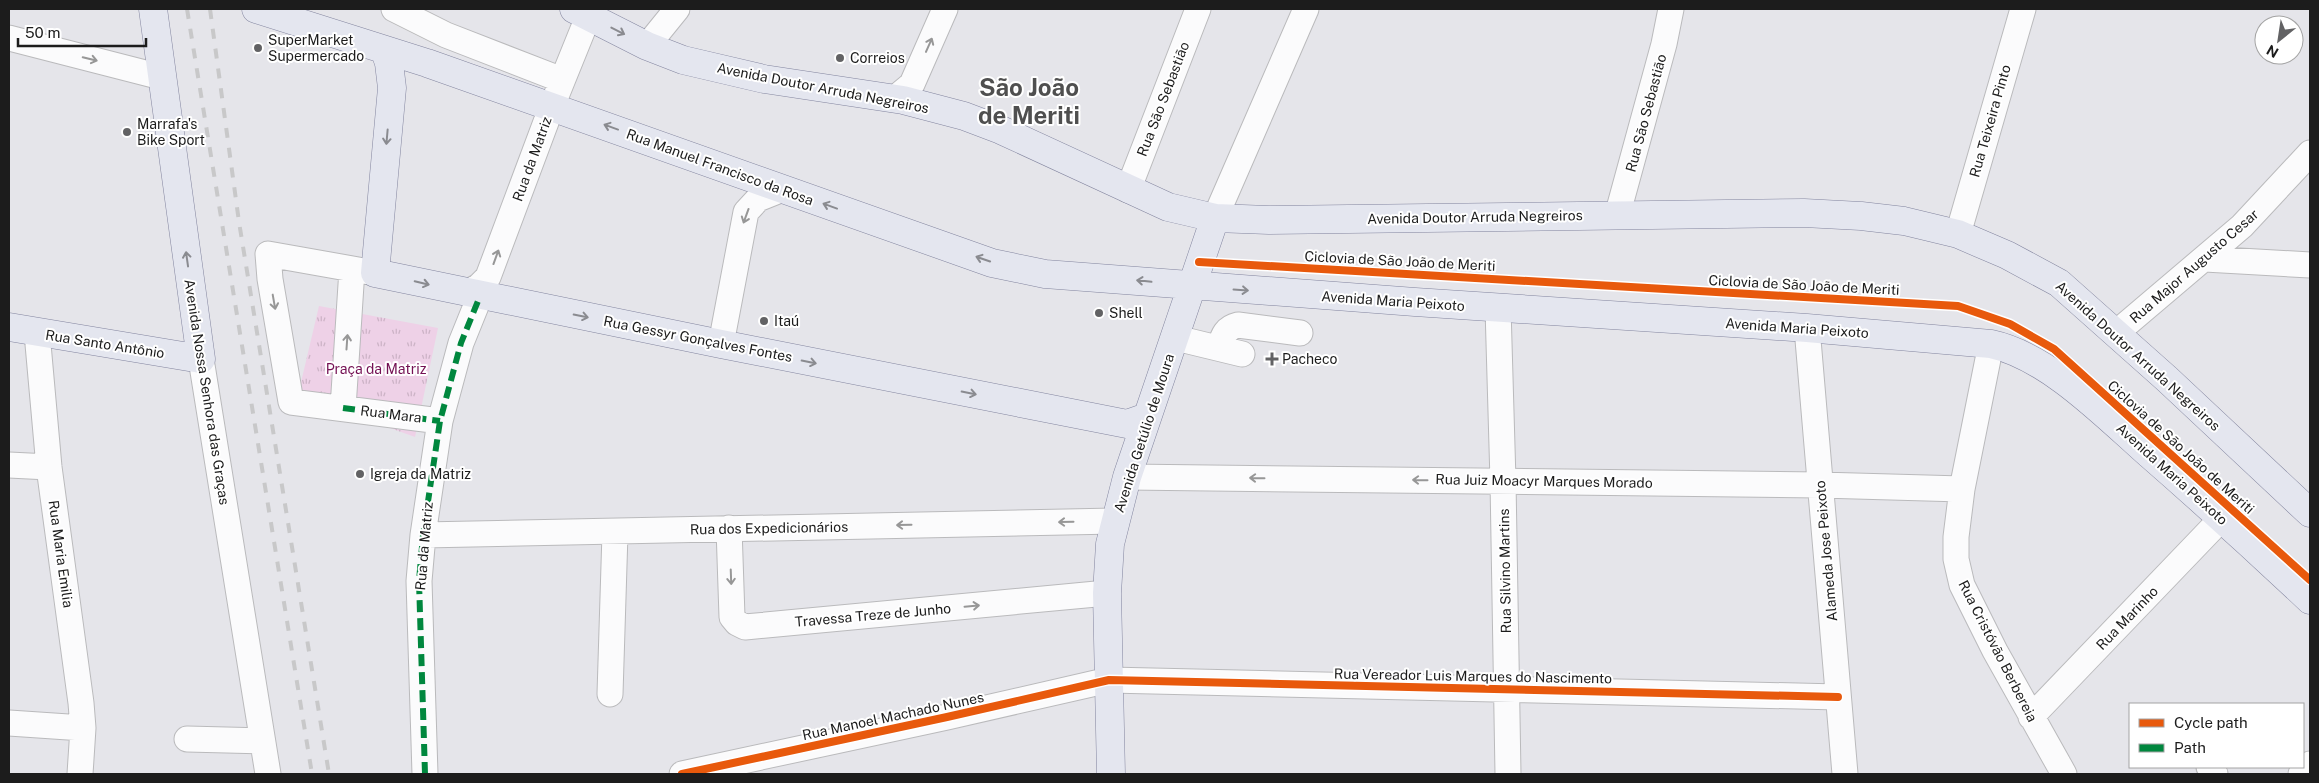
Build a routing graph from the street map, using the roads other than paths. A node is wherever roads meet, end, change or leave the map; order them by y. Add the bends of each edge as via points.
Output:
1 (256, 9) edge
2 (394, 9) edge
3 (677, 9) edge
4 (945, 9) edge
5 (1198, 9) edge
6 (1306, 9) edge
7 (1672, 9) edge
8 (2023, 9) edge
9 (155, 12) edge
10 (581, 13) edge
11 (9, 38) edge
12 (647, 46) junction
13 (385, 51) junction
14 (426, 63) junction
15 (161, 77) junction
16 (562, 80) junction
17 (392, 88) junction
18 (907, 96) junction
19 (552, 106) junction
20 (2310, 153) edge
21 (783, 189) junction
22 (1128, 190) junction
23 (1617, 216) junction
24 (1215, 218) junction
25 (1958, 234) junction
26 (268, 254) joint
27 (2205, 258) junction
28 (2310, 265) edge
29 (363, 271) junction
30 (1192, 286) junction
31 (473, 294) junction
32 (1498, 308) junction
33 (9, 327) edge
34 (1808, 328) junction
35 (37, 333) junction
36 (2116, 333) junction
37 (1300, 334) dead end
38 (1176, 338) junction
39 (721, 344) junction
40 (1991, 344) junction
41 (201, 359) junction
42 (343, 408) junction
43 (440, 420) junction
44 (1138, 427) junction
45 (9, 465) edge
46 (49, 467) junction
47 (1127, 477) junction
48 (1503, 481) junction
49 (1820, 485) junction
50 (1962, 489) junction
51 (2310, 513) edge
52 (2222, 518) junction
53 (1115, 521) junction
54 (729, 528) junction
55 (615, 533) junction
56 (423, 535) junction
57 (1107, 593) junction
58 (2310, 600) edge
59 (1108, 680) junction
60 (1507, 690) junction
61 (610, 694) dead end
62 (1838, 697) junction
63 (2031, 717) junction
64 (9, 723) edge
65 (83, 728) junction
66 (187, 738) dead end
67 (262, 741) junction
68 (2310, 764) edge
69 (750, 767) edge
70 (80, 774) edge
71 (268, 774) edge
72 (424, 774) edge
73 (682, 774) edge
74 (1112, 774) edge
75 (1508, 774) edge
76 (1845, 774) edge
77 (2064, 774) edge
78 (2301, 774) edge

1 - 13 main road, Rua Manuel Francisco da Rosa
2 - 16 street via 446,35
3 - 12 street
18 -> 4 street
5 - 22 street, Rua São Sebastião
6 - 24 street
7 - 23 street, Rua São Sebastião
8 - 25 street, Rua Teixeira Pinto
9 - 15 main road, Avenida Nossa Senhora das Graças
10 -> 12 main road, Avenida Doutor Arruda Negreiros
10 - 16 street, Rua da Matriz
11 -> 15 street
12 - 18 main road, Avenida Doutor Arruda Negreiros via 683,60 764,79
13 - 14 main road, Rua Manuel Francisco da Rosa
13 - 17 main road
14 - 17 main road via 410,70
14 - 19 main road, Rua Manuel Francisco da Rosa
41 -> 15 main road, Avenida Nossa Senhora das Graças
16 - 19 street, Rua da Matriz
17 -> 29 main road
18 - 22 main road, Avenida Doutor Arruda Negreiros via 1002,130
21 -> 19 main road, Rua Manuel Francisco da Rosa
31 -> 19 street, Rua da Matriz via 488,277
20 - 27 street, Rua Major Augusto Cesar via 2242,226
30 -> 21 main road, Rua Manuel Francisco da Rosa via 1045,274 992,263
21 -> 39 street via 758,199 746,212
22 - 24 main road, Avenida Doutor Arruda Negreiros via 1168,207
23 - 24 main road, Avenida Doutor Arruda Negreiros
23 - 25 main road, Avenida Doutor Arruda Negreiros via 1804,213 1861,216 1904,221
24 - 30 main road, Avenida Getúlio de Moura
25 - 36 main road, Avenida Doutor Arruda Negreiros via 2007,255 2058,283
26 - 29 street, Rua Gessyr Gonçalves Fontes
26 -> 42 street, Rua Mara via 291,402
27 - 28 street
27 - 36 street, Rua Major Augusto Cesar
29 -> 31 main road, Rua Gessyr Gonçalves Fontes
42 -> 29 street
30 -> 32 main road, Avenida Maria Peixoto
30 - 38 main road, Avenida Getúlio de Moura
31 -> 39 main road, Rua Gessyr Gonçalves Fontes
31 - 43 street, Rua da Matriz
32 - 34 main road, Avenida Maria Peixoto
32 - 48 street, Rua Silvino Martins
33 - 35 main road, Rua Santo Antônio
34 - 40 main road, Avenida Maria Peixoto
34 - 49 street, Alameda Jose Peixoto
35 - 41 main road, Rua Santo Antônio
35 - 46 street, Rua Maria Emilia
36 - 51 main road, Avenida Doutor Arruda Negreiros
37 - 38 street via 1238,325 1224,333 1230,351
38 - 44 main road, Avenida Getúlio de Moura
39 -> 44 main road, Rua Gessyr Gonçalves Fontes
40 - 50 street, Rua Cristóvão Berbereia
40 - 52 main road, Avenida Maria Peixoto via 2025,356 2053,373
41 - 67 street, Avenida Nossa Senhora das Graças
42 - 43 street, Rua Mara
43 - 56 street, Rua da Matriz
44 - 47 main road, Avenida Getúlio de Moura
45 - 46 street
46 - 65 street, Rua Maria Emilia
48 -> 47 street, Rua Juiz Moacyr Marques Morado
47 - 53 main road, Avenida Getúlio de Moura
48 - 49 street, Rua Juiz Moacyr Marques Morado
48 - 60 street, Rua Silvino Martins
49 - 50 street, Rua Juiz Moacyr Marques Morado
49 - 62 street, Alameda Jose Peixoto
50 - 63 street, Rua Cristóvão Berbereia via 1956,559 1962,585
52 - 58 main road, Avenida Maria Peixoto
52 - 63 street, Rua Marinho
53 -> 54 street, Rua dos Expedicionários
53 - 57 main road, Avenida Getúlio de Moura
54 - 55 street, Rua dos Expedicionários
54 -> 57 street, Travessa Treze de Junho via 732,617 745,627
55 - 56 street, Rua dos Expedicionários
55 - 61 street
56 - 72 street, Rua da Matriz via 420,581
57 - 59 main road, Avenida Getúlio de Moura
59 - 60 street, Rua Vereador Luis Marques do Nascimento
59 - 69 street, Rua Manoel Machado Nunes
59 - 74 main road, Avenida Getúlio de Moura
60 - 62 street, Rua Vereador Luis Marques do Nascimento
60 - 75 street, Rua Silvino Martins
62 - 76 street, Alameda Jose Peixoto
63 - 77 street, Rua Cristóvão Berbereia
64 - 65 street
65 - 70 street, Rua Maria Emilia
66 - 67 street
67 - 71 street, Avenida Nossa Senhora das Graças
68 - 78 street
69 - 73 street, Rua Manoel Machado Nunes

